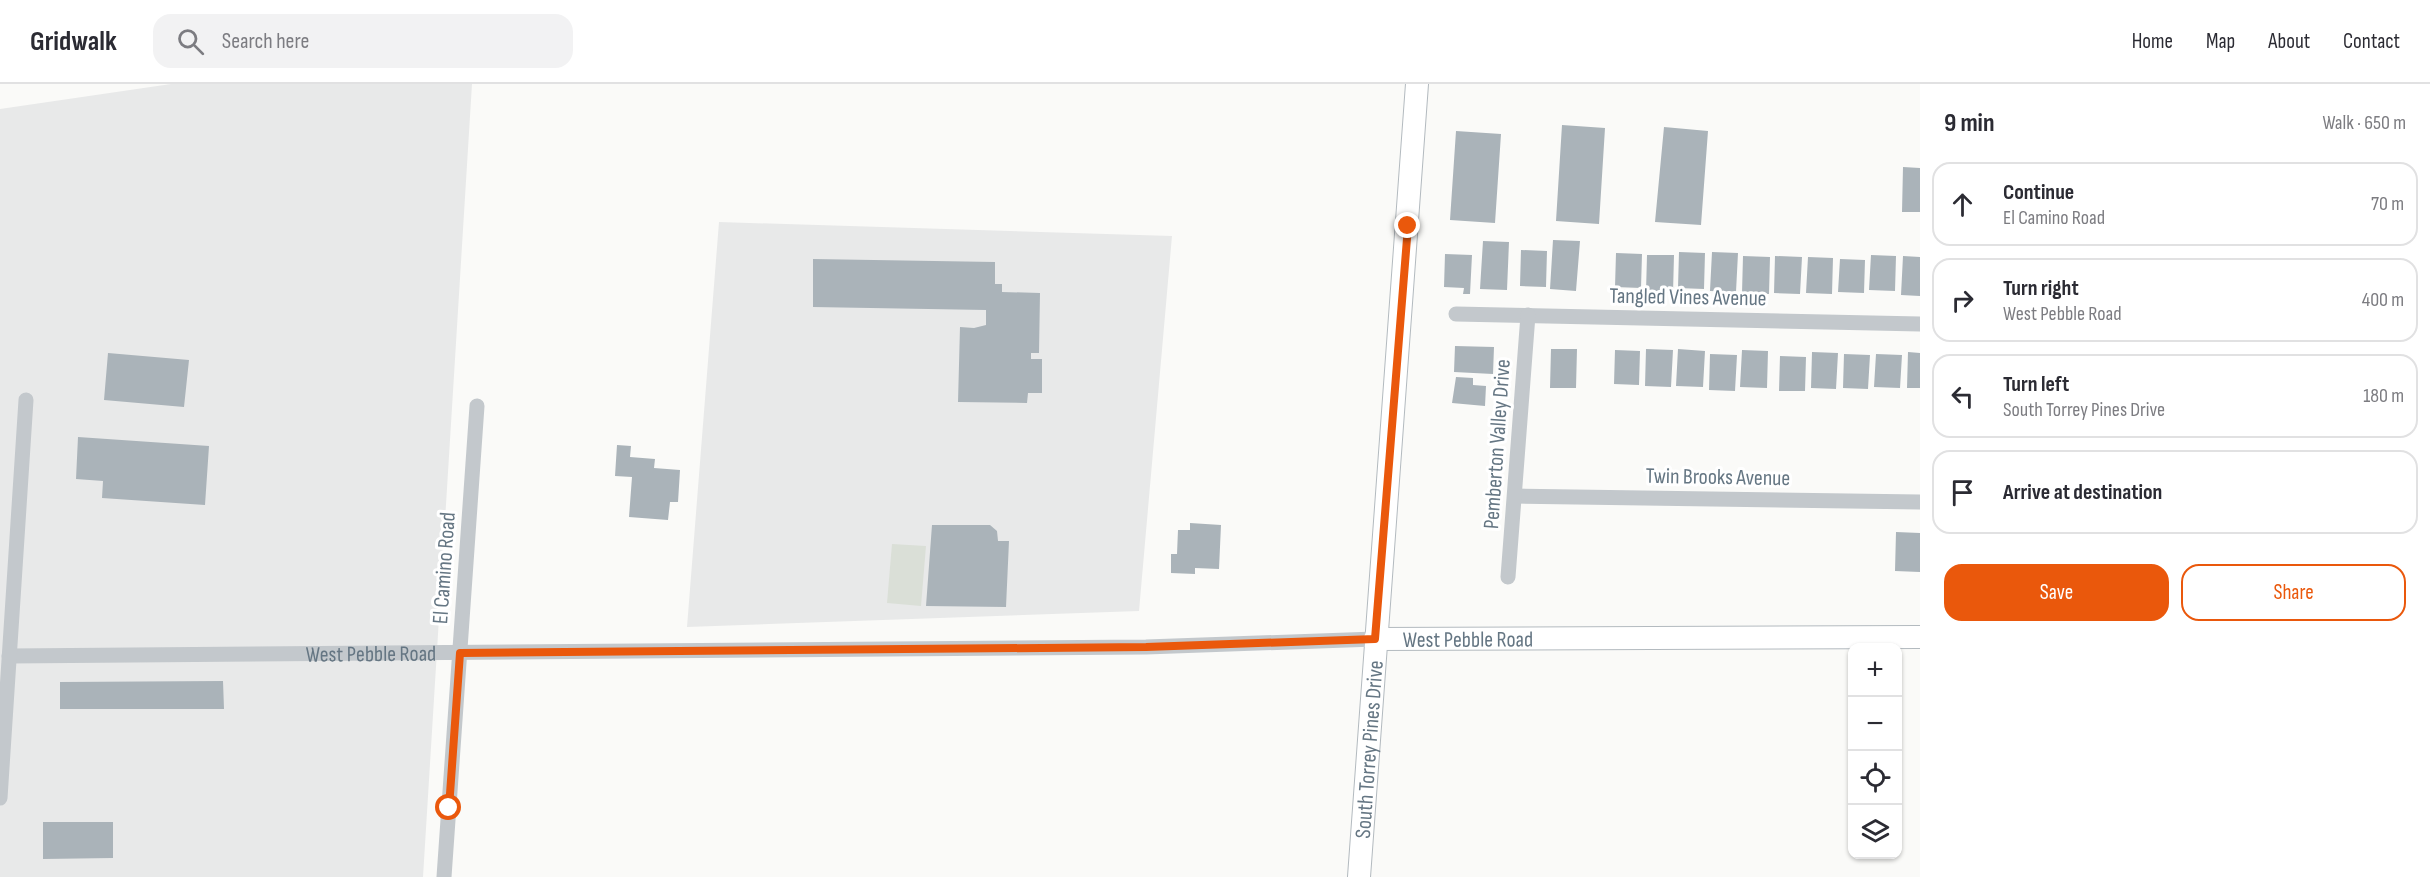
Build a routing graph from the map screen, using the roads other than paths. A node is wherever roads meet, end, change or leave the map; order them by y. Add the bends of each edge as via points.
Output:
1 (1418, 84) edge
2 (1456, 314) dead end
3 (1528, 315) junction
4 (1920, 324) edge
5 (26, 399) dead end
6 (477, 406) dead end
7 (1515, 496) junction
8 (1920, 502) edge
9 (1508, 576) dead end
10 (1920, 637) edge
11 (1375, 639) junction
12 (460, 653) junction
13 (9, 657) junction
14 (0, 798) edge
15 (444, 877) edge
16 (1359, 877) edge

1 - 11 street, South Torrey Pines Drive
2 - 3 street, Tangled Vines Avenue
3 - 4 street, Tangled Vines Avenue
3 - 7 street, Pemberton Valley Drive
5 - 13 street
6 - 12 street, El Camino Road
7 - 8 street, Twin Brooks Avenue
7 - 9 street, Pemberton Valley Drive
10 - 11 street, West Pebble Road
11 - 12 street, West Pebble Road via 1146,647
11 - 16 street, South Torrey Pines Drive
12 - 13 street, West Pebble Road
12 - 15 street, El Camino Road
13 - 14 street

